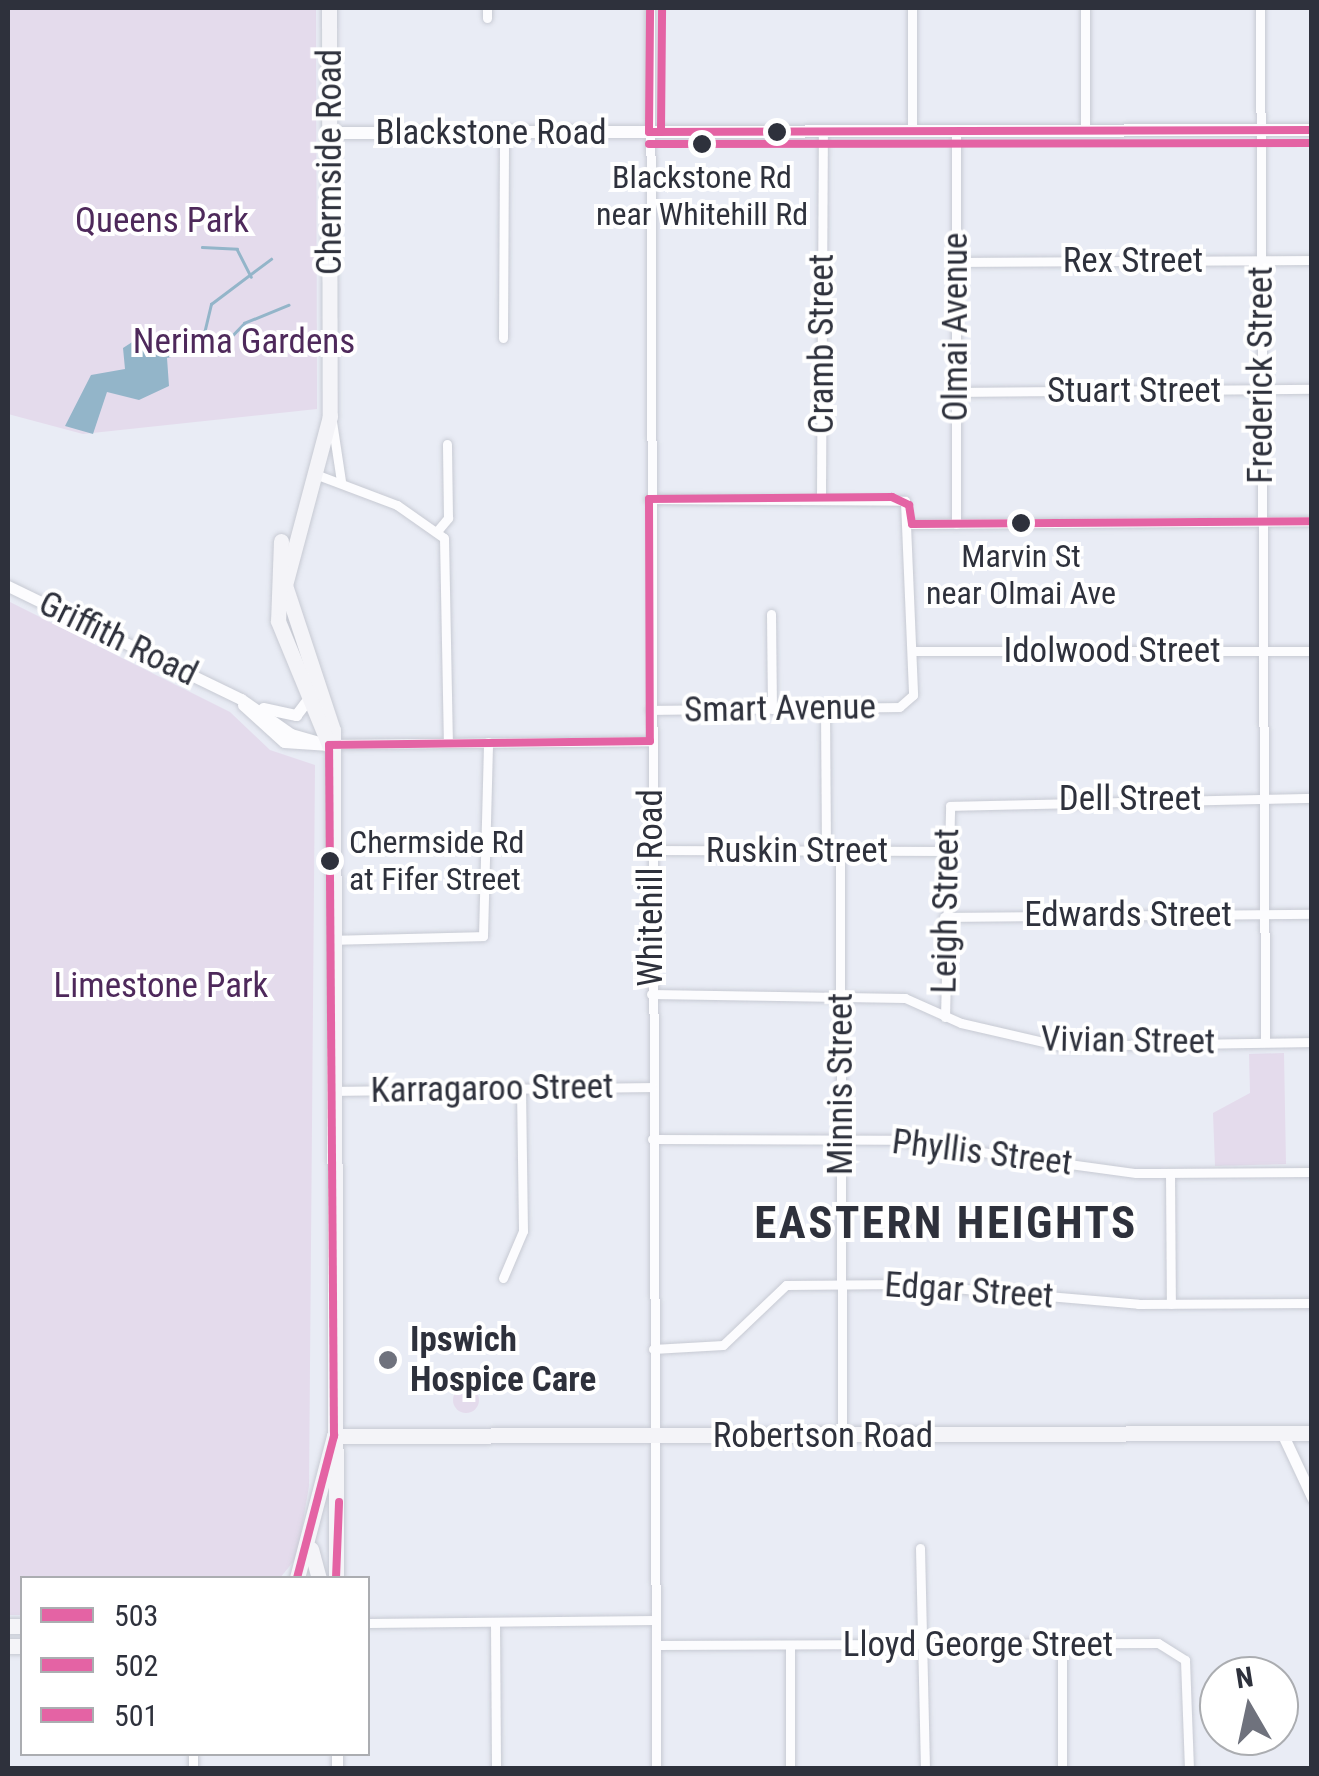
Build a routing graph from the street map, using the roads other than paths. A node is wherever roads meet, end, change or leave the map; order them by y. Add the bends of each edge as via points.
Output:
1 (329, 8) edge
2 (650, 8) edge
3 (912, 8) edge
4 (1085, 8) edge
5 (1260, 8) edge
6 (1085, 130) junction
7 (1260, 130) junction
8 (1312, 130) edge
9 (912, 131) junction
10 (956, 131) junction
11 (504, 132) junction
12 (650, 132) junction
13 (823, 132) junction
14 (330, 133) junction
15 (1260, 260) junction
16 (1312, 260) edge
17 (955, 262) junction
18 (503, 338) dead end
19 (1312, 388) edge
20 (1262, 390) junction
21 (956, 392) junction
22 (330, 412) junction
23 (447, 444) dead end
24 (315, 474) junction
25 (345, 484) junction
26 (306, 491) junction
27 (821, 497) junction
28 (649, 499) junction
29 (1262, 522) junction
30 (1312, 522) edge
31 (912, 524) junction
32 (956, 524) junction
33 (438, 530) junction
34 (8, 586) edge
35 (771, 614) dead end
36 (1263, 651) junction
37 (1312, 651) edge
38 (912, 652) junction
39 (228, 693) junction
40 (309, 698) junction
41 (254, 706) junction
42 (772, 709) junction
43 (825, 709) junction
44 (650, 710) junction
45 (650, 741) junction
46 (488, 742) junction
47 (448, 743) junction
48 (329, 745) junction
49 (1264, 798) junction
50 (1312, 798) edge
51 (950, 806) joint
52 (651, 850) junction
53 (840, 851) junction
54 (944, 851) junction
55 (826, 852) junction
56 (1264, 914) junction
57 (1312, 914) edge
58 (944, 916) junction
59 (332, 940) junction
60 (652, 994) junction
61 (840, 996) junction
62 (945, 1017) junction
63 (1265, 1042) junction
64 (1312, 1042) edge
65 (652, 1087) junction
66 (521, 1088) junction
67 (332, 1091) junction
68 (652, 1139) junction
69 (841, 1140) junction
70 (1312, 1172) edge
71 (1170, 1173) junction
72 (503, 1278) dead end
73 (842, 1285) junction
74 (1312, 1303) edge
75 (1170, 1304) junction
76 (653, 1349) junction
77 (1282, 1433) junction
78 (1312, 1433) edge
79 (334, 1436) junction
80 (842, 1436) junction
81 (654, 1437) junction
82 (1312, 1497) edge
83 (311, 1547) junction
84 (920, 1548) dead end
85 (298, 1576) edge
86 (318, 1576) edge
87 (339, 1576) edge
88 (655, 1620) junction
89 (370, 1623) edge
90 (495, 1623) junction
91 (1062, 1644) junction
92 (656, 1645) junction
93 (790, 1646) junction
94 (924, 1647) junction
95 (496, 1768) edge
96 (656, 1768) edge
97 (790, 1768) edge
98 (925, 1768) edge
99 (1062, 1768) edge
100 (1189, 1768) edge

1 - 14 main road, Chermside Road
2 - 12 street, Whitehill Road
3 - 9 street
4 - 6 street
5 - 7 street, Frederick Street
6 - 7 main road, Blackstone Road
6 - 10 main road, Blackstone Road
7 - 8 main road, Blackstone Road
7 - 15 street, Frederick Street
9 - 10 main road, Blackstone Road
9 - 13 main road, Blackstone Road
10 - 17 street, Olmai Avenue
11 - 12 main road, Blackstone Road
11 - 14 main road, Blackstone Road
11 - 18 street
12 - 13 main road, Blackstone Road
12 - 28 street, Whitehill Road
13 - 27 street, Cramb Street
14 - 22 main road, Chermside Road
15 - 16 street, Rex Street
15 - 17 street, Rex Street
15 - 20 street, Frederick Street
17 - 21 street, Olmai Avenue
19 - 20 street, Stuart Street
20 - 21 street, Stuart Street
20 - 29 street, Frederick Street
21 - 32 street, Olmai Avenue
22 - 24 main road, Chermside Road
22 - 25 street via 333,468
23 - 33 street via 448,518
24 - 25 street
24 - 26 main road, Chermside Road
25 - 33 street
26 - 40 main road, Chermside Road via 282,536 274,592
26 - 48 main road, Chermside Road via 285,593 331,721
27 - 28 street
27 - 31 street via 899,498
28 - 44 street, Whitehill Road
29 - 30 street
29 - 32 street
29 - 36 street, Frederick Street
31 - 32 street
31 - 38 street
33 - 47 street via 448,552
34 - 39 street, Griffith Road
35 - 42 street
36 - 37 street, Idolwood Street
36 - 38 street, Idolwood Street
36 - 49 street, Frederick Street
38 - 43 street, Smart Avenue via 910,704
39 - 41 street, Griffith Road
39 - 48 street, Griffith Road via 284,742
40 - 41 street via 293,716
40 - 48 main road, Chermside Road
41 - 48 street, Griffith Road via 291,734
42 - 43 street, Smart Avenue
42 - 44 street, Smart Avenue
43 - 55 street
44 - 45 street, Whitehill Road
45 - 46 street, Griffith Road
45 - 52 street, Whitehill Road
46 - 47 street, Griffith Road
46 - 59 street via 483,936
47 - 48 street, Griffith Road
48 - 59 main road, Chermside Road
49 - 50 street, Dell Street
49 - 51 street, Dell Street
49 - 56 street, Frederick Street
51 - 54 street, Leigh Street
52 - 55 street, Ruskin Street
52 - 60 street, Whitehill Road
53 - 54 street, Ruskin Street
53 - 55 street, Ruskin Street
53 - 61 street, Minnis Street
54 - 58 street, Leigh Street
56 - 57 street, Edwards Street
56 - 58 street, Edwards Street
56 - 63 street, Frederick Street
58 - 62 street, Leigh Street
59 - 67 main road, Chermside Road
60 - 61 street, Vivian Street
60 - 65 street, Whitehill Road
61 - 62 street, Vivian Street via 905,998
61 - 69 street, Minnis Street
62 - 63 street, Vivian Street via 1061,1046
63 - 64 street, Vivian Street
65 - 66 street, Karragaroo Street
65 - 68 street, Whitehill Road
66 - 67 street, Karragaroo Street
66 - 72 street via 523,1232
67 - 79 main road, Chermside Road
68 - 69 street, Phyllis Street
68 - 76 street, Whitehill Road
69 - 71 street, Phyllis Street
69 - 73 street, Minnis Street
70 - 71 street, Phyllis Street
71 - 75 street
73 - 75 street, Edgar Street
73 - 76 street, Edgar Street via 771,1291 712,1350
73 - 80 street, Minnis Street
74 - 75 street, Edgar Street
76 - 81 street, Whitehill Road
77 - 78 main road, Robertson Road
77 - 80 main road, Robertson Road
77 - 82 street
79 - 81 main road, Robertson Road
79 - 83 main road, Chermside Road
79 - 87 main road, Chermside Road
80 - 81 main road, Robertson Road
81 - 88 street, Whitehill Road
83 - 85 main road
83 - 86 main road, Chermside Road
84 - 94 street
88 - 90 street
88 - 92 street, Whitehill Road
89 - 90 street
90 - 95 street
91 - 94 street, Lloyd George Street
91 - 99 street
91 - 100 street, Lloyd George Street via 1176,1648 1188,1678
92 - 93 street, Lloyd George Street
92 - 96 street, Whitehill Road
93 - 94 street, Lloyd George Street
93 - 97 street
94 - 98 street

